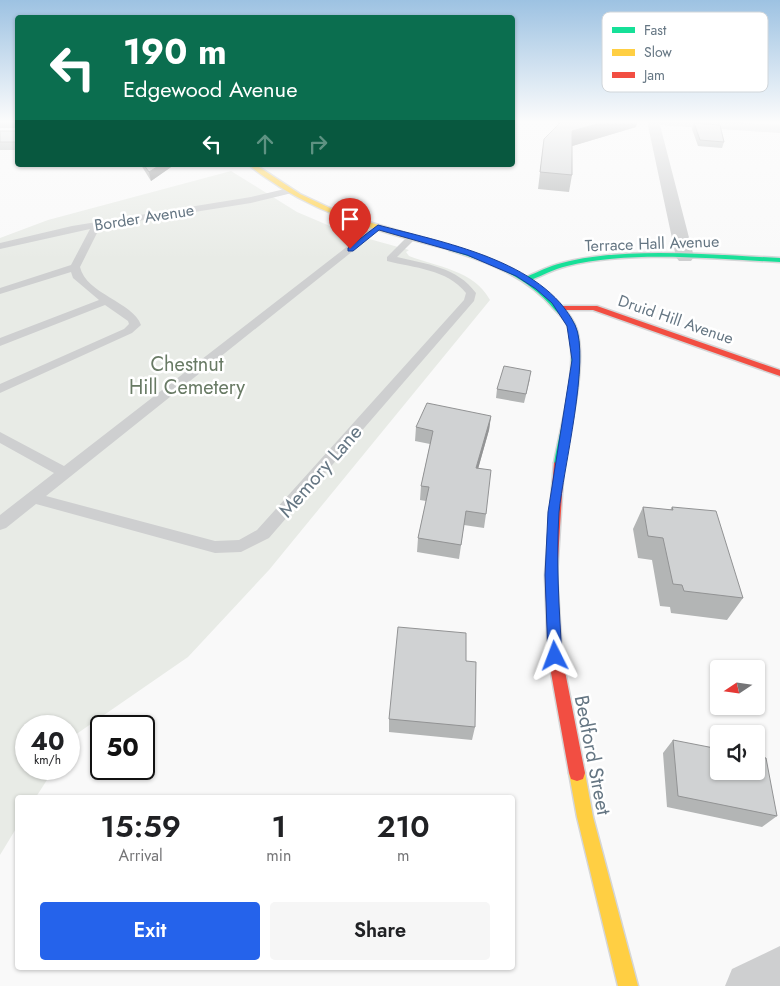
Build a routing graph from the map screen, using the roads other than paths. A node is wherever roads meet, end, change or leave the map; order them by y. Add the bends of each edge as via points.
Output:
1 (255, 167) edge
2 (664, 167) edge
3 (289, 191) junction
4 (97, 225) junction
5 (378, 227) junction
6 (412, 236) junction
7 (0, 246) edge
8 (685, 257) junction
9 (780, 260) edge
10 (75, 267) junction
11 (527, 279) junction
12 (0, 291) edge
13 (106, 300) junction
14 (560, 308) junction
15 (0, 342) edge
16 (780, 372) edge
17 (0, 389) edge
18 (0, 437) edge
19 (65, 473) junction
20 (34, 498) junction
21 (0, 524) edge
22 (780, 969) edge
23 (628, 986) edge
24 (749, 986) edge

1 - 3 main road, Bedford Street
2 - 8 street
3 - 4 lane, Border Avenue
3 - 5 main road, Bedford Street via 329,211
4 - 7 lane, Border Avenue
4 - 10 lane
5 - 6 main road, Bedford Street
5 - 19 lane
6 - 11 main road, Bedford Street via 477,256
6 - 20 lane, Memory Lane via 390,259 454,278 471,293 469,301 263,534 240,546 215,547
8 - 9 main road, Terrace Hall Avenue
8 - 11 main road, Terrace Hall Avenue via 579,261
10 - 12 lane
10 - 13 lane via 78,276
11 - 14 main road, Bedford Street
13 - 15 lane
13 - 17 lane via 133,319 135,325
14 - 16 main road, Druid Hill Avenue via 594,308
14 - 23 main road, Bedford Street via 572,326 576,360 554,512 551,575 555,656 585,817
18 - 19 lane
19 - 20 lane
20 - 21 lane
22 - 24 street

